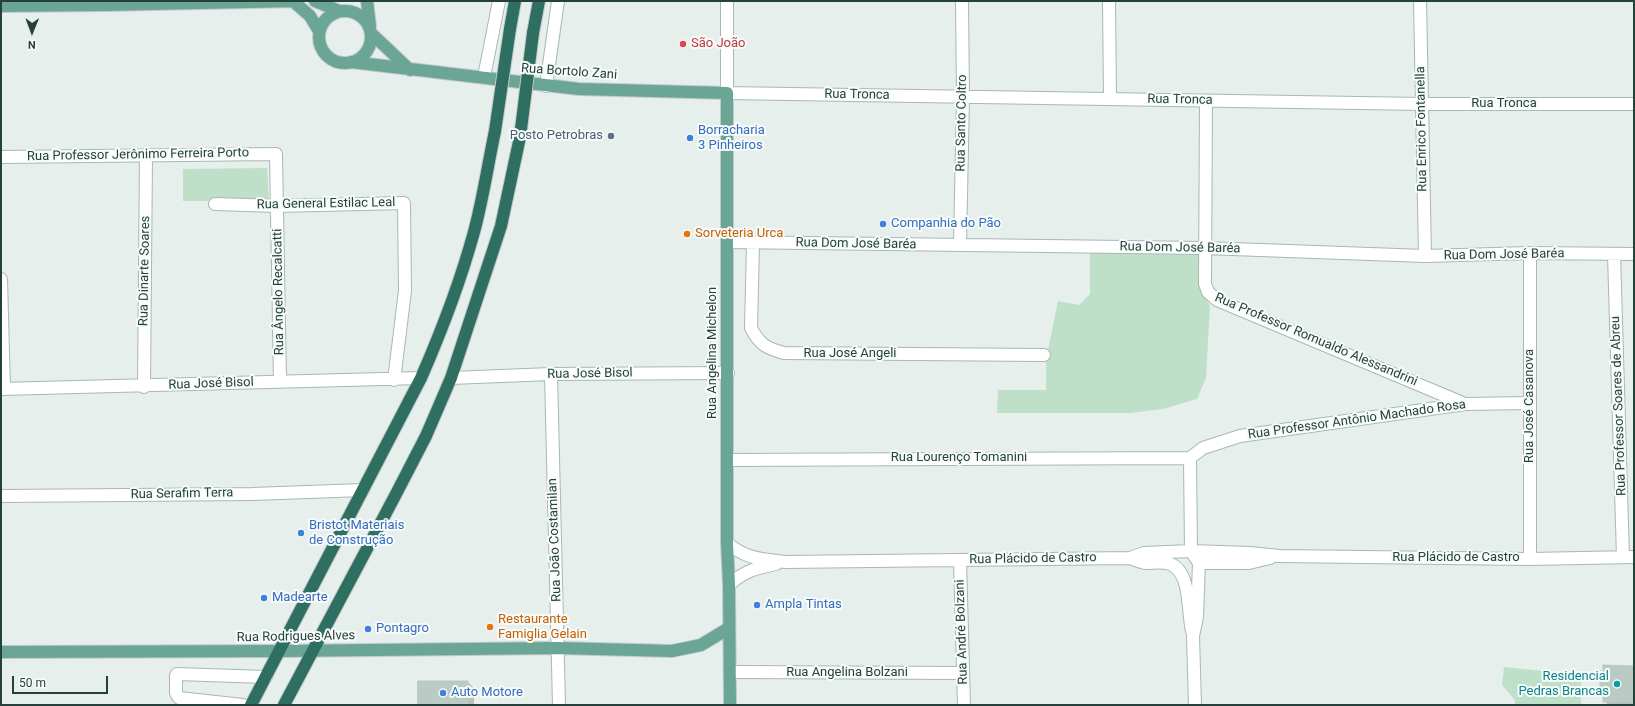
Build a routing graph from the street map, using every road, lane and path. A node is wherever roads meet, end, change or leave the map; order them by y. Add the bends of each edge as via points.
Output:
1 (293, 1) edge
2 (297, 1) edge
3 (315, 1) edge
4 (367, 1) edge
5 (499, 1) edge
6 (515, 1) edge
7 (539, 1) edge
8 (558, 1) edge
9 (727, 1) edge
10 (962, 1) edge
11 (1109, 1) edge
12 (1420, 1) edge
13 (105, 3) edge
14 (1, 6) edge
15 (346, 7) edge
16 (319, 31) junction
17 (371, 31) junction
18 (351, 62) junction
19 (410, 70) junction
20 (484, 77) junction
21 (546, 86) junction
22 (727, 93) junction
23 (963, 97) junction
24 (1110, 99) junction
25 (1206, 101) junction
26 (1422, 104) junction
27 (1634, 104) edge
28 (276, 154) joint
29 (146, 155) junction
30 (1, 157) edge
31 (215, 204) dead end
32 (277, 206) junction
33 (727, 242) junction
34 (753, 243) junction
35 (960, 245) junction
36 (1205, 248) junction
37 (1530, 253) junction
38 (1614, 254) junction
39 (1634, 254) edge
40 (1425, 256) junction
41 (1, 278) edge
42 (1044, 355) dead end
43 (728, 373) junction
44 (551, 374) junction
45 (421, 378) junction
46 (451, 378) junction
47 (394, 380) junction
48 (280, 382) junction
49 (144, 387) junction
50 (3, 389) edge
51 (1530, 403) junction
52 (1465, 404) junction
53 (1190, 458) junction
54 (727, 460) junction
55 (363, 490) junction
56 (1, 496) edge
57 (727, 543) junction
58 (1191, 551) junction
59 (1279, 556) junction
60 (1629, 557) edge
61 (1130, 558) junction
62 (1530, 559) junction
63 (960, 560) junction
64 (785, 562) junction
65 (1199, 563) junction
66 (729, 585) junction
67 (729, 628) junction
68 (1193, 636) junction
69 (558, 648) junction
70 (280, 651) junction
71 (313, 651) junction
72 (1, 652) edge
73 (731, 672) junction
74 (963, 674) junction
75 (266, 677) junction
76 (243, 705) edge
77 (251, 705) edge
78 (284, 705) edge
79 (559, 705) edge
80 (730, 705) edge
81 (964, 705) edge
82 (1195, 705) edge

1 - 2 main road
1 - 13 main road
1 - 16 main road via 310,16
3 - 15 main road
4 - 17 main road
5 - 20 street
6 - 45 highway, bridge via 495,131 474,230 459,283
7 - 46 highway, bridge via 520,137 501,226
8 - 21 street
9 - 22 street, Rua Angelina Michelon
10 - 23 street, Rua Santo Coltro
11 - 24 street
12 - 26 street, Rua Enrico Fontanella
13 - 14 main road
15 - 16 main road via 326,18
15 - 17 main road via 361,15
16 - 18 main road via 321,46 330,58 344,63
17 - 18 main road via 369,49 358,60
17 - 19 main road
18 - 19 main road, Rua Bortolo Zani
19 - 20 main road, Rua Bortolo Zani
20 - 21 main road, Rua Bortolo Zani
21 - 22 main road, Rua Bortolo Zani via 579,90
22 - 23 street, Rua Tronca
22 - 33 main road, Rua Angelina Michelon
23 - 24 street, Rua Tronca
23 - 35 street, Rua Santo Coltro
24 - 25 street, Rua Tronca
25 - 26 street, Rua Tronca
25 - 36 street, Rua Professor Romualdo Alessandrini
26 - 27 street, Rua Tronca
26 - 40 street, Rua Enrico Fontanella
28 - 29 street, Rua Professor Jerônimo Ferreira Porto
28 - 32 street, Rua Ângelo Recalcatti
29 - 30 street, Rua Professor Jerônimo Ferreira Porto
29 - 49 street, Rua Dinarte Soares
31 - 32 street, Rua General Estilac Leal
32 - 47 street, Rua General Estilac Leal via 404,203 405,291
32 - 48 street, Rua Ângelo Recalcatti
33 - 34 street, Rua Dom José Baréa
33 - 43 main road, Rua Angelina Michelon
34 - 35 street, Rua Dom José Baréa
34 - 42 street, Rua José Angeli via 752,328 758,340 769,349 784,353
35 - 36 street, Rua Dom José Baréa
36 - 40 street, Rua Dom José Baréa
36 - 52 street, Rua Professor Romualdo Alessandrini via 1205,284 1208,292 1217,300
37 - 38 street, Rua Dom José Baréa
37 - 40 street, Rua Dom José Baréa
37 - 51 street, Rua José Casanova
38 - 39 street, Rua Dom José Baréa
38 - 60 street, Rua Professor Soares de Abreu
41 - 50 street
43 - 44 street, Rua José Bisol
43 - 54 main road, Rua Angelina Michelon
44 - 46 street, Rua José Bisol
44 - 69 street, Rua João Costamilan
45 - 47 street, Rua José Bisol
45 - 55 highway
46 - 71 highway via 426,436
47 - 48 street, Rua José Bisol
48 - 49 street, Rua José Bisol
49 - 50 street, Rua José Bisol
51 - 52 street, Rua Professor Antônio Machado Rosa
51 - 62 street, Rua José Casanova
52 - 53 street, Rua Professor Antônio Machado Rosa via 1240,436 1203,448
53 - 54 street, Rua Lourenço Tomanini
53 - 58 street
54 - 57 main road, Rua Angelina Michelon
55 - 56 street, Rua Serafim Terra via 252,494
55 - 70 highway
57 - 64 street, Rua Plácido de Castro via 752,558
57 - 66 main road, Rua Angelina Michelon
58 - 59 street, Rua Plácido de Castro
58 - 61 street, Rua Plácido de Castro via 1144,553
58 - 65 street
59 - 62 street, Rua Plácido de Castro
59 - 65 street, Rua Plácido de Castro via 1249,563
60 - 62 street, Rua Plácido de Castro
61 - 63 street, Rua Plácido de Castro
61 - 68 street via 1144,563 1167,563 1182,572
63 - 64 street, Rua Plácido de Castro
63 - 74 street, Rua André Bolzani
64 - 66 street, Rua Plácido de Castro via 755,568 740,575
65 - 68 street via 1197,617
66 - 67 main road, Rua Angelina Michelon
67 - 69 main road, Rua Rodrigues Alves via 701,646 672,651
67 - 73 main road, Rua Angelina Michelon
68 - 82 street
69 - 71 main road, Rua Rodrigues Alves
69 - 79 street, Rua João Costamilan
70 - 71 main road, Rua Rodrigues Alves
70 - 72 main road, Rua Rodrigues Alves
70 - 75 highway
71 - 78 highway
73 - 74 street, Rua Angelina Bolzani
73 - 80 main road, Rua Angelina Michelon
74 - 81 street, Rua André Bolzani
75 - 76 street via 177,674 176,676 176,693 179,698
75 - 77 highway

